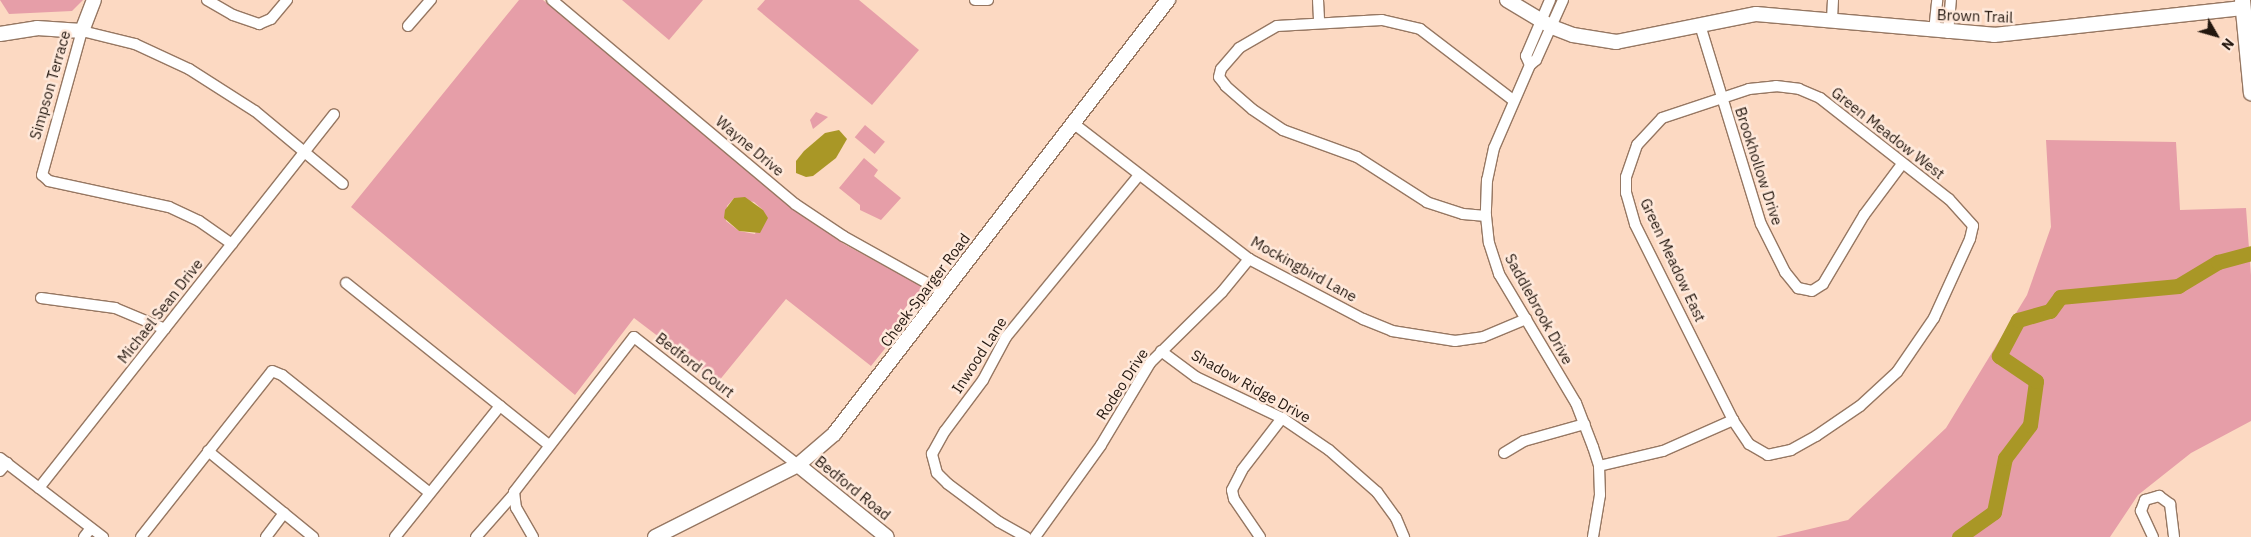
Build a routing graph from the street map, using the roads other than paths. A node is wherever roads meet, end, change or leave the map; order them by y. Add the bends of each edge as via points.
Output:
1 (94, 0) edge
2 (207, 0) edge
3 (288, 0) edge
4 (431, 0) edge
5 (552, 0) edge
6 (1168, 0) edge
7 (1318, 0) edge
8 (1507, 0) edge
9 (1550, 0) edge
10 (1563, 0) edge
11 (1833, 0) edge
12 (1937, 0) edge
13 (1951, 0) edge
14 (2246, 4) edge
15 (1832, 19) junction
16 (1319, 21) junction
17 (1546, 24) junction
18 (1700, 25) junction
19 (408, 26) dead end
20 (82, 31) junction
21 (1934, 31) junction
22 (1948, 33) junction
23 (0, 34) edge
24 (2251, 93) edge
25 (1721, 98) junction
26 (1513, 100) junction
27 (334, 114) dead end
28 (1073, 123) junction
29 (304, 152) junction
30 (1902, 164) junction
31 (1139, 175) junction
32 (343, 184) dead end
33 (1949, 199) joint
34 (1486, 216) junction
35 (232, 244) junction
36 (1249, 259) junction
37 (346, 283) dead end
38 (944, 292) junction
39 (41, 298) dead end
40 (1526, 319) junction
41 (165, 330) junction
42 (1161, 351) junction
43 (500, 406) junction
44 (1282, 418) junction
45 (1733, 420) junction
46 (1585, 424) junction
47 (549, 445) junction
48 (208, 451) junction
49 (1504, 453) dead end
50 (2, 464) edge
51 (798, 465) junction
52 (1599, 466) junction
53 (39, 488) junction
54 (430, 493) junction
55 (513, 495) junction
56 (284, 514) junction
57 (91, 528) junction
58 (84, 537) edge
59 (103, 537) edge
60 (141, 537) edge
61 (266, 537) edge
62 (313, 537) edge
63 (395, 537) edge
64 (476, 537) edge
65 (533, 537) edge
66 (655, 537) edge
67 (888, 537) edge
68 (1026, 537) edge
69 (1035, 537) edge
70 (1260, 537) edge
71 (1404, 537) edge
72 (1593, 537) edge
73 (2153, 537) edge
74 (2174, 537) edge

1 - 20 street, Simpson Terrace
2 - 3 street via 232,15 259,24 271,19
4 - 19 street
5 - 38 street, Wayne Drive via 795,204 843,236
6 - 28 street, Cheek-Sparger Road
7 - 16 street
8 - 17 street, Brown Trail
9 - 17 street
10 - 17 street
11 - 15 street
12 - 21 street
13 - 22 street
14 - 22 street, Brown Trail via 2021,34
14 - 24 main road
15 - 18 street, Brown Trail via 1756,14
15 - 21 street, Brown Trail
16 - 26 street via 1382,20 1408,24 1441,43
16 - 34 street via 1266,30 1231,55 1219,77 1252,109 1283,130 1357,157 1427,202 1463,214
17 - 18 street, Brown Trail via 1573,35 1616,42
17 - 26 street, Saddlebrook Drive via 1526,56 1530,65
18 - 25 street, Brookhollow Drive
20 - 23 street via 37,28
20 - 29 street via 135,44 189,69 255,111
20 - 35 street, Simpson Terrace via 42,169 46,179 169,207 199,221
21 - 22 street, Brown Trail
25 - 30 street, Green Meadow West via 1749,89 1776,86 1799,89 1820,98
25 - 30 street, Brookhollow Drive via 1761,224 1785,272 1805,291 1817,290 1829,276 1864,215
25 - 45 street, Green Meadow East via 1655,122 1634,152 1626,176 1626,193 1635,224
26 - 34 street, Saddlebrook Drive via 1494,148 1487,180
27 - 29 street, Michael Sean Drive
28 - 31 street, Mockingbird Lane
28 - 38 street, Cheek-Sparger Road
29 - 32 street
29 - 35 street, Michael Sean Drive
30 - 33 street, Green Meadow West
31 - 36 street, Mockingbird Lane
31 - 68 street, Inwood Lane via 1006,337 983,380 932,454 937,473 948,484 999,522
33 - 45 street, Green Meadow East via 1970,222 1970,239 1927,331 1880,390 1816,436 1782,453 1762,453 1741,435
34 - 40 street, Saddlebrook Drive via 1492,257
35 - 41 street, Michael Sean Drive
36 - 40 street, Mockingbird Lane via 1392,331 1455,340 1482,337
36 - 42 street, Rodeo Drive via 1222,292
37 - 43 street
38 - 51 street, Cheek-Sparger Road via 852,413 817,451
39 - 41 street via 115,308
40 - 46 street, Saddlebrook Drive
41 - 53 street, Michael Sean Drive
42 - 44 street, Shadow Ridge Drive via 1209,384
42 - 69 street, Rodeo Drive via 1101,445
43 - 47 street
43 - 54 street
44 - 70 street via 1242,470 1232,490 1234,499
44 - 71 street, Shadow Ridge Drive via 1329,450 1377,492 1396,518
45 - 52 street via 1663,451
46 - 49 street via 1524,441
46 - 52 street, Saddlebrook Drive
47 - 51 street, Bedford Court via 634,336
47 - 55 street
48 - 54 street via 272,371 282,375
48 - 56 street
48 - 60 street
50 - 53 street
51 - 66 street, Cheek-Sparger Road
51 - 67 street, Bedford Road
52 - 72 street, Saddlebrook Drive via 1598,517
53 - 57 street
54 - 63 street
55 - 64 street
55 - 65 street
56 - 61 street
56 - 62 street
57 - 58 street
57 - 59 street
73 - 74 street via 2141,511 2145,500 2159,496 2170,504

